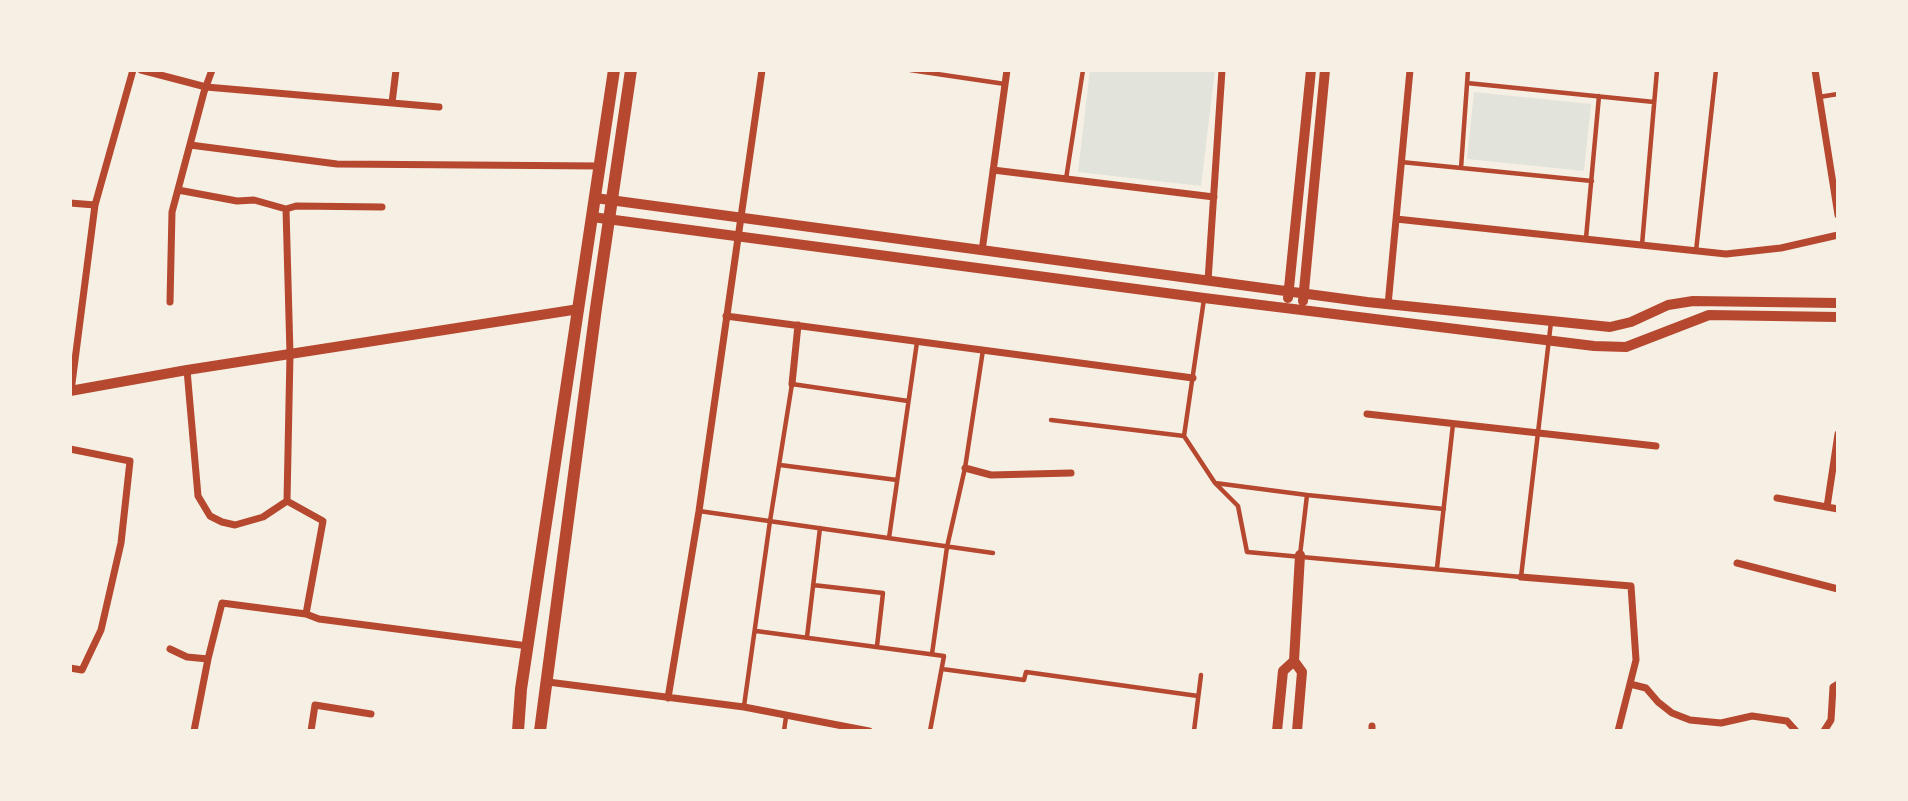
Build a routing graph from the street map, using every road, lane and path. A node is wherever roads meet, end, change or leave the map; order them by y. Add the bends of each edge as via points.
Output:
1 (133, 70) edge
2 (141, 70) edge
3 (212, 70) edge
4 (396, 70) edge
5 (614, 70) edge
6 (631, 70) edge
7 (762, 70) edge
8 (910, 70) edge
9 (1007, 70) edge
10 (1083, 70) edge
11 (1222, 70) edge
12 (1311, 70) edge
13 (1325, 70) edge
14 (1410, 70) edge
15 (1468, 70) edge
16 (1657, 70) edge
17 (1716, 70) edge
18 (1815, 70) edge
19 (1467, 83) junction
20 (1005, 84) junction
21 (206, 87) junction
22 (1838, 94) edge
23 (1599, 96) junction
24 (1819, 97) junction
25 (1654, 102) junction
26 (392, 103) junction
27 (439, 107) dead end
28 (190, 145) junction
29 (1401, 162) junction
30 (600, 166) junction
31 (1461, 168) junction
32 (993, 170) junction
33 (1066, 179) junction
34 (1591, 181) junction
35 (178, 190) junction
36 (1213, 197) junction
37 (595, 198) junction
38 (611, 200) junction
39 (70, 203) edge
40 (96, 205) junction
41 (382, 207) dead end
42 (286, 209) junction
43 (1838, 215) edge
44 (592, 217) junction
45 (740, 218) junction
46 (608, 219) junction
47 (1396, 219) junction
48 (1838, 235) edge
49 (738, 236) junction
50 (1586, 239) junction
51 (1642, 246) junction
52 (982, 251) junction
53 (1696, 251) junction
54 (1208, 281) junction
55 (1288, 292) junction
56 (1304, 294) junction
57 (1204, 298) junction
58 (170, 302) dead end
59 (1838, 303) edge
60 (1388, 305) junction
61 (1286, 308) junction
62 (579, 309) junction
63 (1302, 310) junction
64 (726, 316) junction
65 (1838, 317) edge
66 (1551, 321) junction
67 (798, 325) junction
68 (1549, 340) junction
69 (917, 341) junction
70 (983, 350) junction
71 (290, 354) junction
72 (187, 370) junction
73 (1193, 378) junction
74 (792, 384) junction
75 (70, 391) edge
76 (908, 401) junction
77 (1367, 414) dead end
78 (1051, 420) dead end
79 (1453, 424) junction
80 (1538, 433) junction
81 (1838, 434) edge
82 (1184, 436) junction
83 (1656, 446) dead end
84 (70, 449) edge
85 (780, 465) junction
86 (965, 468) junction
87 (1070, 473) dead end
88 (897, 481) junction
89 (1215, 483) junction
90 (1307, 495) junction
91 (1777, 498) dead end
92 (287, 501) junction
93 (1828, 507) junction
94 (1444, 509) junction
95 (1838, 509) edge
96 (699, 511) junction
97 (770, 521) junction
98 (820, 528) junction
99 (888, 538) junction
100 (947, 547) junction
101 (993, 553) dead end
102 (1300, 555) junction
103 (1737, 563) dead end
104 (1437, 568) junction
105 (1521, 577) junction
106 (813, 585) junction
107 (1838, 589) edge
108 (306, 614) junction
109 (756, 631) junction
110 (807, 637) junction
111 (528, 646) junction
112 (877, 646) junction
113 (170, 649) dead end
114 (932, 654) junction
115 (208, 659) junction
116 (1294, 661) junction
117 (70, 668) edge
118 (942, 669) junction
119 (1201, 675) dead end
120 (548, 682) junction
121 (1630, 684) junction
122 (1838, 684) edge
123 (1198, 696) junction
124 (668, 698) junction
125 (744, 707) junction
126 (371, 714) dead end
127 (786, 717) junction
128 (194, 731) edge
129 (312, 731) edge
130 (518, 731) edge
131 (540, 731) edge
132 (784, 731) edge
133 (869, 731) edge
134 (930, 731) edge
135 (1194, 731) edge
136 (1277, 731) edge
137 (1297, 731) edge
138 (1618, 731) edge
139 (1796, 731) edge
140 (1824, 731) edge

1 - 40 street
2 - 21 street
3 - 21 street
4 - 26 street
5 - 30 main road
6 - 38 main road
7 - 45 street
8 - 20 lane
9 - 20 street
10 - 33 lane
11 - 36 street
12 - 55 street
13 - 56 street
14 - 29 street
15 - 19 lane
16 - 25 lane
17 - 53 lane
18 - 24 street
19 - 23 lane
19 - 31 lane
20 - 32 street
21 - 26 street
21 - 28 street
22 - 24 lane
23 - 25 lane
23 - 34 lane
24 - 43 street
25 - 51 lane
26 - 27 street
28 - 30 street via 337,164
28 - 35 street
29 - 31 lane
29 - 47 street
30 - 37 main road
31 - 34 lane
32 - 33 street
32 - 52 street
33 - 36 street
34 - 50 lane
35 - 42 street
35 - 58 street
36 - 54 street
37 - 38 street
37 - 44 main road
38 - 45 street
38 - 46 main road
39 - 40 street
40 - 75 street
41 - 42 street
42 - 71 street
44 - 46 street
44 - 62 main road
45 - 49 street
45 - 52 street
46 - 49 street
46 - 120 main road
47 - 50 street
47 - 60 street
48 - 53 street via 1781,248 1726,254
49 - 57 street
49 - 64 street
50 - 51 street
51 - 53 street
52 - 54 street
54 - 55 street
55 - 56 street
55 - 61 street
56 - 60 street
56 - 63 street
57 - 61 street
57 - 73 lane
59 - 66 street via 1693,301 1668,305 1610,327
60 - 66 street
61 - 63 street
62 - 71 street
62 - 111 main road
63 - 68 street
64 - 67 street
64 - 96 street
65 - 68 street via 1709,315 1626,347
66 - 68 lane
67 - 69 street
67 - 74 street
68 - 80 lane
69 - 70 street
69 - 76 lane
70 - 73 street
70 - 86 lane
71 - 72 street
71 - 92 street
72 - 75 street
72 - 92 street via 198,496 210,516 235,525 263,517
73 - 82 lane
74 - 76 lane
74 - 85 lane
76 - 88 lane
77 - 79 street
78 - 82 lane
79 - 80 street
79 - 94 lane
80 - 83 street
80 - 105 lane
81 - 93 street
82 - 89 lane
84 - 117 street via 130,461 121,543 101,630 82,670
85 - 88 lane
85 - 97 lane
86 - 87 street via 991,475
86 - 100 lane
88 - 99 lane
89 - 90 lane
89 - 102 lane via 1238,506 1247,552
90 - 94 lane
90 - 102 lane
91 - 93 street
92 - 108 street via 323,521
93 - 95 street
94 - 104 lane
96 - 97 lane
96 - 124 street
97 - 98 lane
97 - 109 lane
98 - 99 lane
98 - 106 lane
99 - 100 lane
100 - 101 lane
100 - 114 lane
102 - 104 lane
102 - 116 street
103 - 107 street
104 - 105 lane
105 - 121 street via 1630,586 1636,660
106 - 110 lane
106 - 112 lane via 883,593
108 - 111 street
108 - 115 street via 222,603
109 - 110 lane
109 - 125 lane
110 - 112 lane
111 - 130 main road
112 - 114 lane
113 - 115 street
114 - 118 lane via 944,656
115 - 128 street
116 - 136 street via 1283,671
116 - 137 street via 1302,672
118 - 123 lane via 1024,680 1026,673
118 - 134 lane
119 - 123 lane
120 - 124 street
120 - 131 main road
121 - 138 street
121 - 139 street via 1646,688 1672,713 1690,720 1721,723 1752,716 1787,721
122 - 140 street via 1833,687 1831,720
123 - 135 lane
124 - 125 street
125 - 127 street
126 - 129 street via 316,705
127 - 132 lane
127 - 133 street

